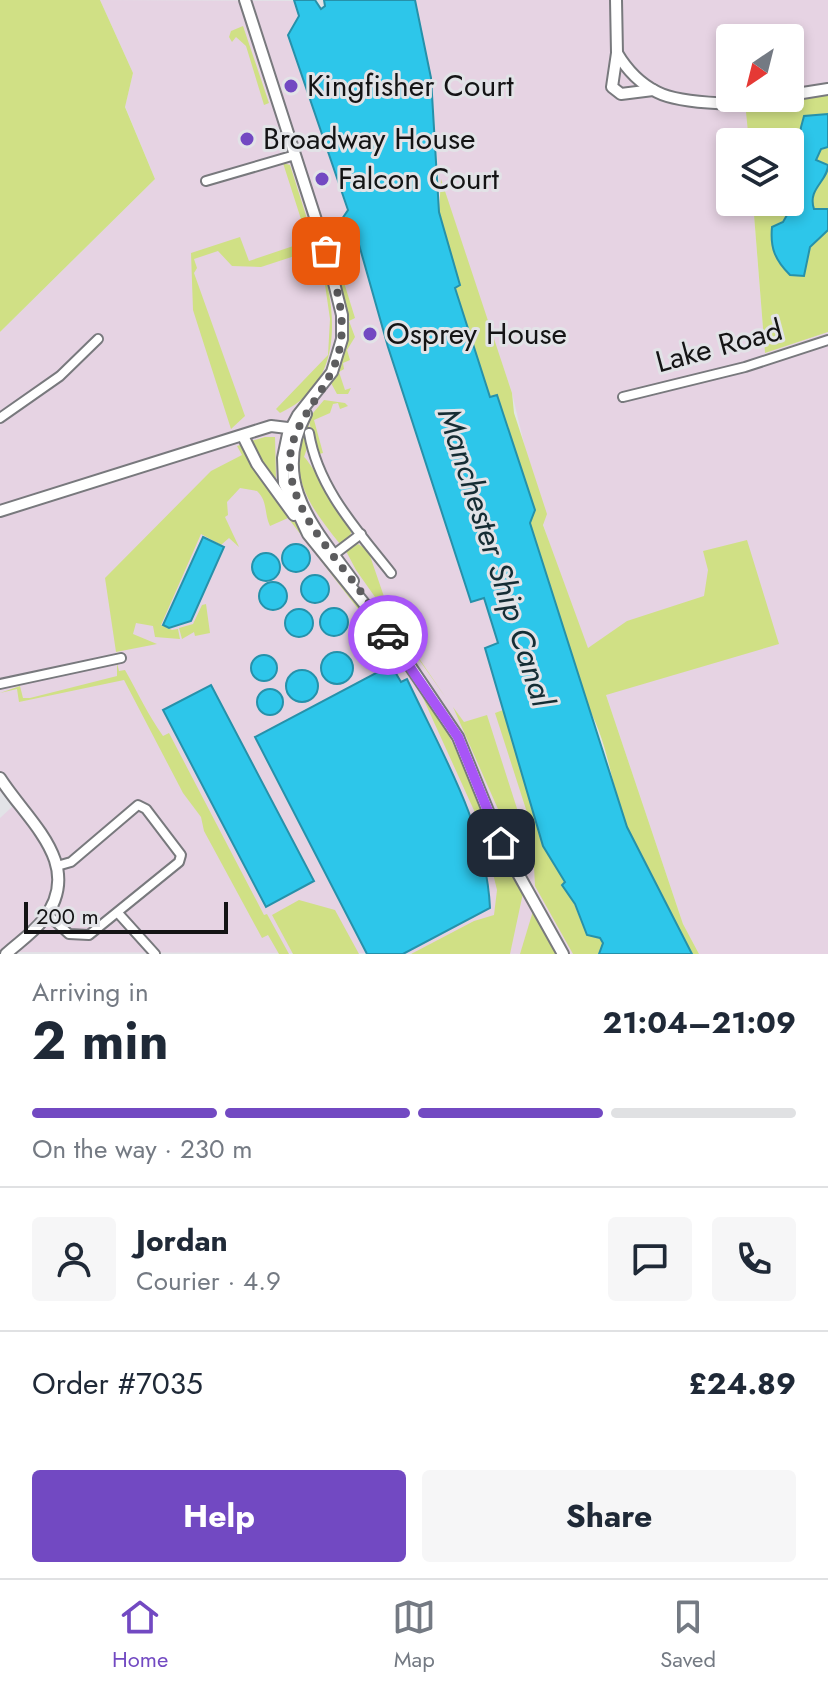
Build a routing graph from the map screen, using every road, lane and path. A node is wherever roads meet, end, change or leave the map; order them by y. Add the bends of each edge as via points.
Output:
1 (245, 0) edge
2 (616, 0) edge
3 (625, 74) junction
4 (828, 89) edge
5 (653, 90) junction
6 (632, 91) junction
7 (804, 93) edge
8 (716, 101) edge
9 (295, 155) junction
10 (206, 181) dead end
11 (98, 339) dead end
12 (828, 340) edge
13 (623, 397) dead end
14 (0, 418) edge
15 (299, 429) junction
16 (243, 436) junction
17 (290, 469) junction
18 (269, 483) junction
19 (284, 483) junction
20 (0, 511) edge
21 (301, 522) junction
22 (361, 534) junction
23 (331, 556) junction
24 (391, 573) dead end
25 (121, 658) dead end
26 (0, 684) edge
27 (0, 778) edge
28 (57, 866) junction
29 (118, 913) junction
30 (47, 914) junction
31 (6, 954) edge
32 (155, 954) edge
33 (563, 954) edge

1 - 9 street
2 - 3 street via 617,53
3 - 5 street
3 - 6 street
3 - 6 street via 611,84 624,94
4 - 7 street
5 - 6 street
5 - 8 street via 670,97
9 - 10 street
9 - 15 street via 342,315 337,359
11 - 14 street via 60,376
12 - 13 street, Lake Road
15 - 16 street via 271,426
15 - 17 street
15 - 19 street via 283,458
15 - 22 street via 315,466
16 - 18 street
16 - 20 street
17 - 19 street
17 - 23 street via 301,502
18 - 19 street
18 - 21 street
19 - 21 street
21 - 23 street
22 - 23 street
22 - 24 street
23 - 33 street via 458,737 509,858
25 - 26 street
27 - 28 street via 52,846
28 - 29 street via 71,862 131,808 146,809 181,855
28 - 30 street via 59,880
29 - 30 street via 80,937
29 - 32 street
30 - 31 street

